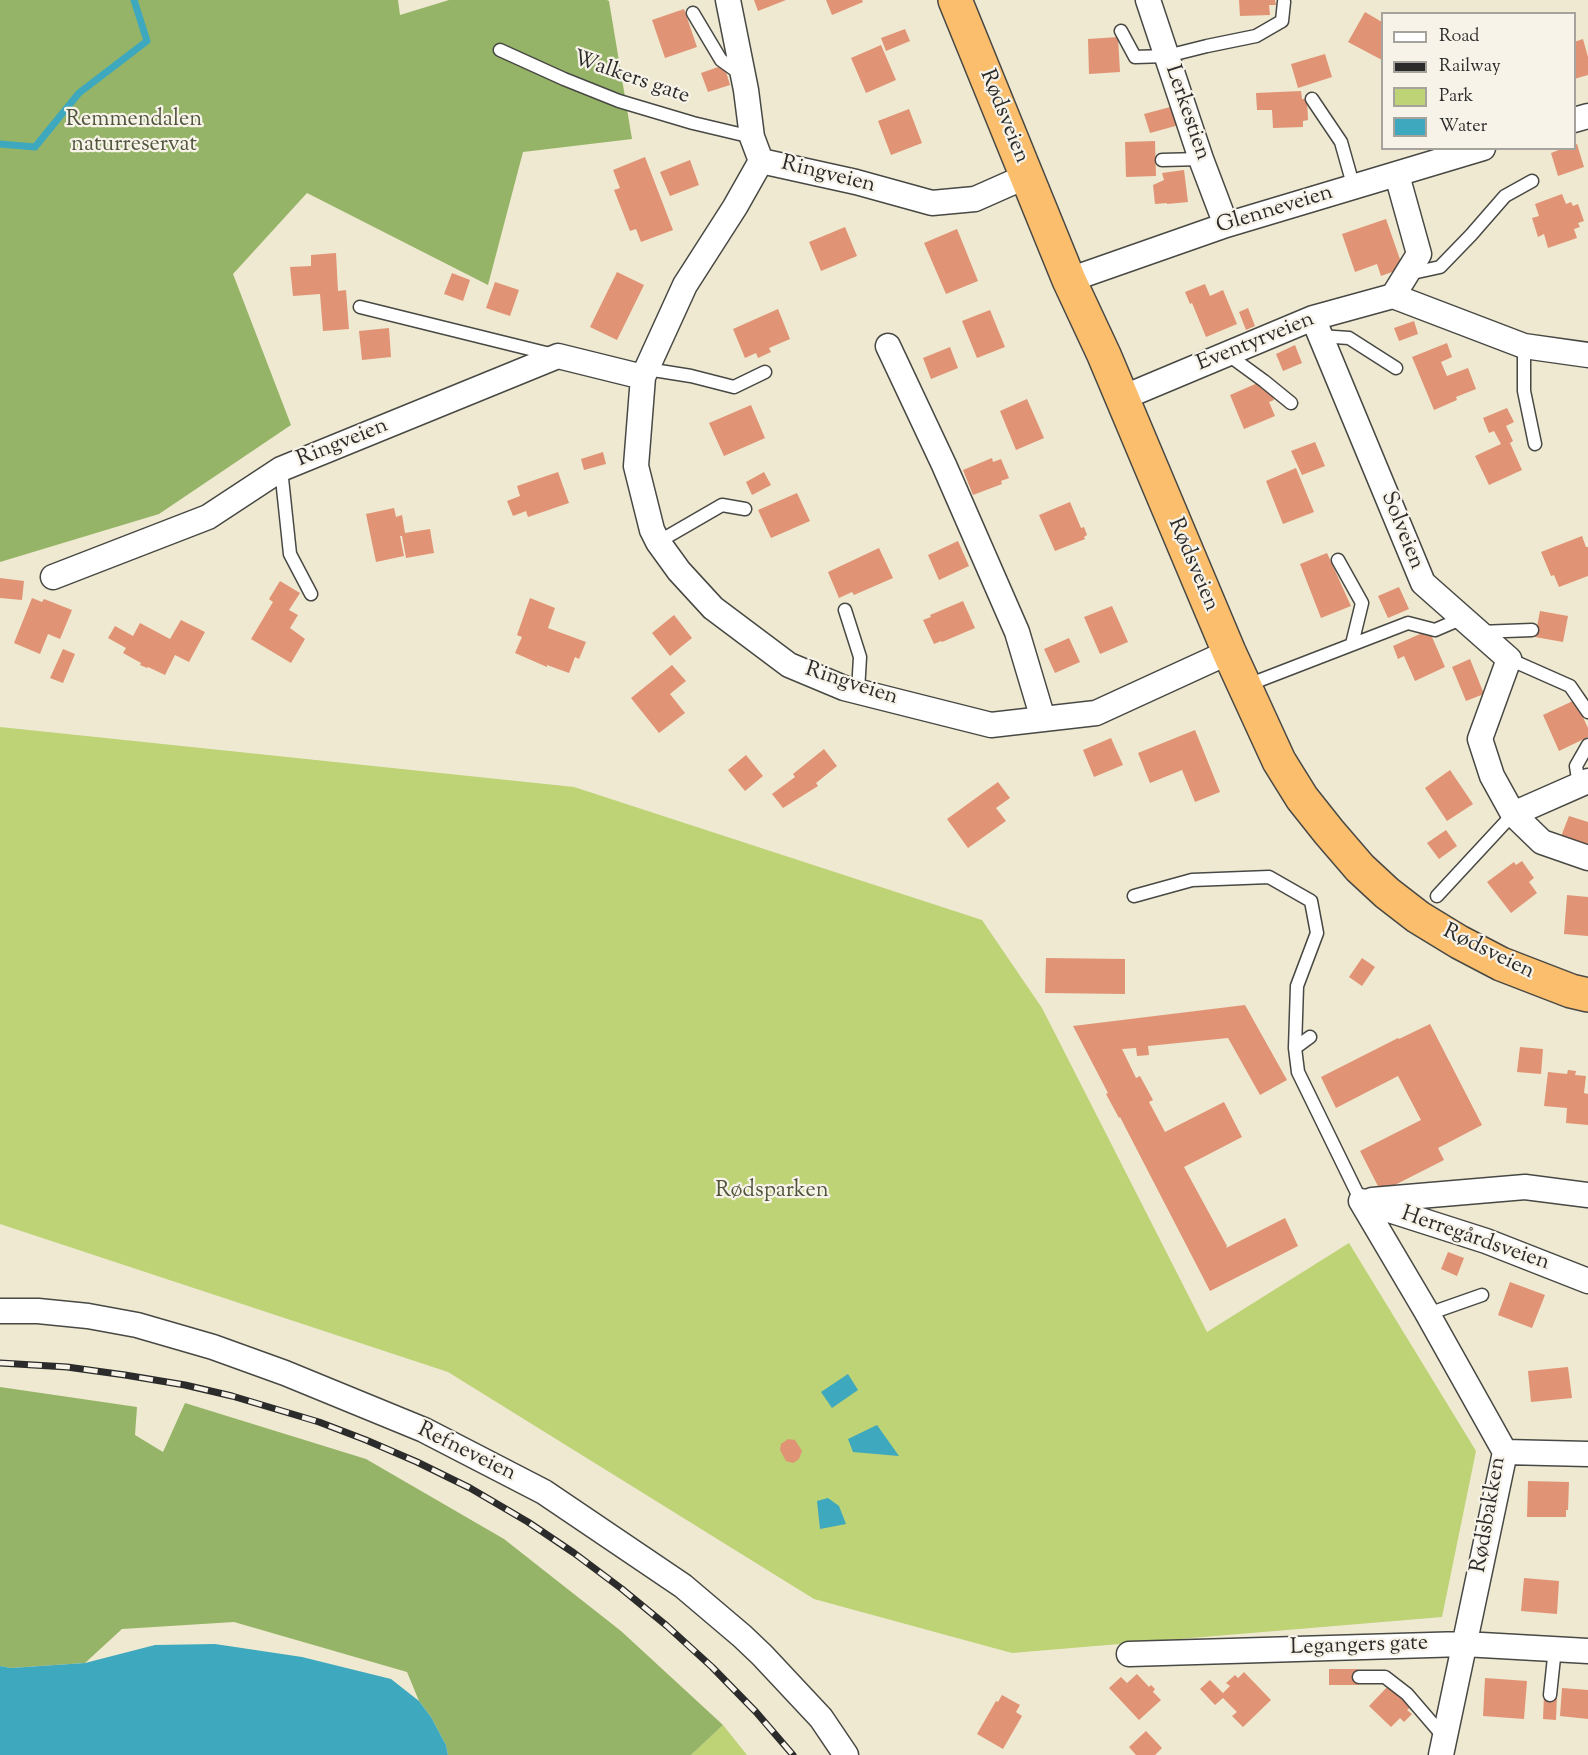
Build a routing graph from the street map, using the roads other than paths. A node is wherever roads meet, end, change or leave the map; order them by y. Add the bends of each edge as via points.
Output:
1 (728, 0) edge
2 (955, 0) edge
3 (1148, 0) edge
4 (1284, 2) dead end
5 (693, 13) dead end
6 (1121, 31) dead end
7 (500, 50) dead end
8 (1167, 56) junction
9 (743, 75) junction
10 (1312, 99) dead end
11 (752, 137) junction
12 (1477, 150) edge
13 (1201, 159) junction
14 (1162, 160) dead end
15 (761, 161) junction
16 (1396, 175) junction
17 (1027, 176) junction
18 (1532, 182) dead end
19 (1354, 188) junction
20 (1226, 225) junction
21 (1407, 274) junction
22 (1069, 280) junction
23 (1393, 296) junction
24 (360, 307) dead end
25 (1317, 327) junction
26 (888, 346) dead end
27 (1524, 346) junction
28 (1227, 354) junction
29 (1588, 355) edge
30 (558, 356) junction
31 (1396, 368) dead end
32 (765, 372) dead end
33 (645, 373) junction
34 (1122, 398) junction
35 (1291, 403) dead end
36 (1535, 444) dead end
37 (281, 469) junction
38 (745, 509) dead end
39 (657, 542) junction
40 (1338, 560) dead end
41 (53, 577) dead end
42 (311, 594) dead end
43 (845, 610) dead end
44 (1470, 625) junction
45 (1532, 630) dead end
46 (1352, 644) junction
47 (1229, 652) junction
48 (1509, 659) junction
49 (1244, 686) junction
50 (858, 691) junction
51 (1588, 712) edge
52 (1043, 719) junction
53 (1588, 745) edge
54 (1584, 783) edge
55 (1513, 814) junction
56 (1588, 858) edge
57 (1134, 896) dead end
58 (1437, 896) dead end
59 (1588, 995) edge
60 (1310, 1037) dead end
61 (1295, 1048) junction
62 (1588, 1195) edge
63 (1361, 1201) junction
64 (1588, 1281) edge
65 (1482, 1295) dead end
66 (0, 1311) edge
67 (1428, 1314) junction
68 (1505, 1452) junction
69 (1588, 1454) edge
70 (1464, 1644) junction
71 (1555, 1648) junction
72 (1588, 1650) edge
73 (1129, 1654) dead end
74 (1359, 1677) dead end
75 (1550, 1695) dead end
76 (1443, 1746) edge
77 (846, 1755) edge

1 - 9 street
2 - 17 highway, Rødsveien
3 - 8 street, Lerkestien
4 - 8 lane via 1282,21 1256,36
5 - 9 lane via 721,60
6 - 8 lane via 1135,57
7 - 11 lane, Walkers gate via 619,101
8 - 13 street, Lerkestien
9 - 11 street
10 - 19 lane via 1341,142
11 - 15 street
12 - 16 street, Glenneveien
13 - 14 lane
13 - 20 street, Lerkestien
15 - 17 street, Ringveien via 932,203 975,199
15 - 33 street, Ringveien via 686,285
16 - 19 street, Glenneveien
16 - 21 street via 1419,254
17 - 22 highway, Rødsveien
18 - 21 lane via 1505,196 1440,267
19 - 20 street, Glenneveien
20 - 22 street, Glenneveien
21 - 23 street
22 - 34 highway, Rødsveien
23 - 25 street, Eventyrveien
23 - 27 street
24 - 30 lane
25 - 28 street, Eventyrveien
25 - 31 lane via 1349,338
25 - 44 street, Solveien via 1423,583
26 - 52 street via 1017,632
27 - 29 street
27 - 36 lane via 1524,391
28 - 34 street, Eventyrveien
28 - 35 lane
30 - 33 street
30 - 37 street, Ringveien
32 - 33 lane via 734,387 691,376
33 - 39 street, Ringveien via 636,466
34 - 47 highway, Rødsveien
37 - 41 street, Ringveien via 208,517
37 - 42 lane via 290,554
38 - 39 lane via 722,505
39 - 50 street, Ringveien via 713,608 782,660
40 - 46 lane via 1362,603
43 - 50 lane via 860,657
44 - 45 lane
44 - 46 lane via 1435,630 1408,623
44 - 48 street, Solveien
46 - 49 lane
47 - 49 highway, Rødsveien
47 - 52 street, Ringveien via 1096,713
48 - 51 lane via 1570,686
48 - 55 street via 1480,739 1492,776
49 - 59 highway, Rødsveien via 1279,761 1302,798 1360,868 1387,893 1418,917 1501,964
50 - 52 street, Ringveien via 991,724
53 - 54 lane via 1576,766
54 - 55 street
55 - 56 street via 1542,842
55 - 58 lane
57 - 61 lane via 1192,880 1269,877 1311,901 1317,933 1297,986
60 - 61 lane
61 - 63 lane via 1298,1072
62 - 63 street via 1525,1187
63 - 64 street, Herregårdsveien via 1486,1241
63 - 67 street, Rødsbakken
65 - 67 lane
66 - 77 street, Refneveien via 88,1316 137,1325 213,1347 424,1430 544,1492 683,1586 742,1636 821,1718
67 - 68 street, Rødsbakken
68 - 69 street
68 - 70 street, Rødsbakken
70 - 71 street, Legangers gate
70 - 73 street, Legangers gate
70 - 76 street, Rødsbakken
71 - 72 street, Legangers gate
71 - 75 lane
74 - 76 lane via 1385,1677 1407,1694

